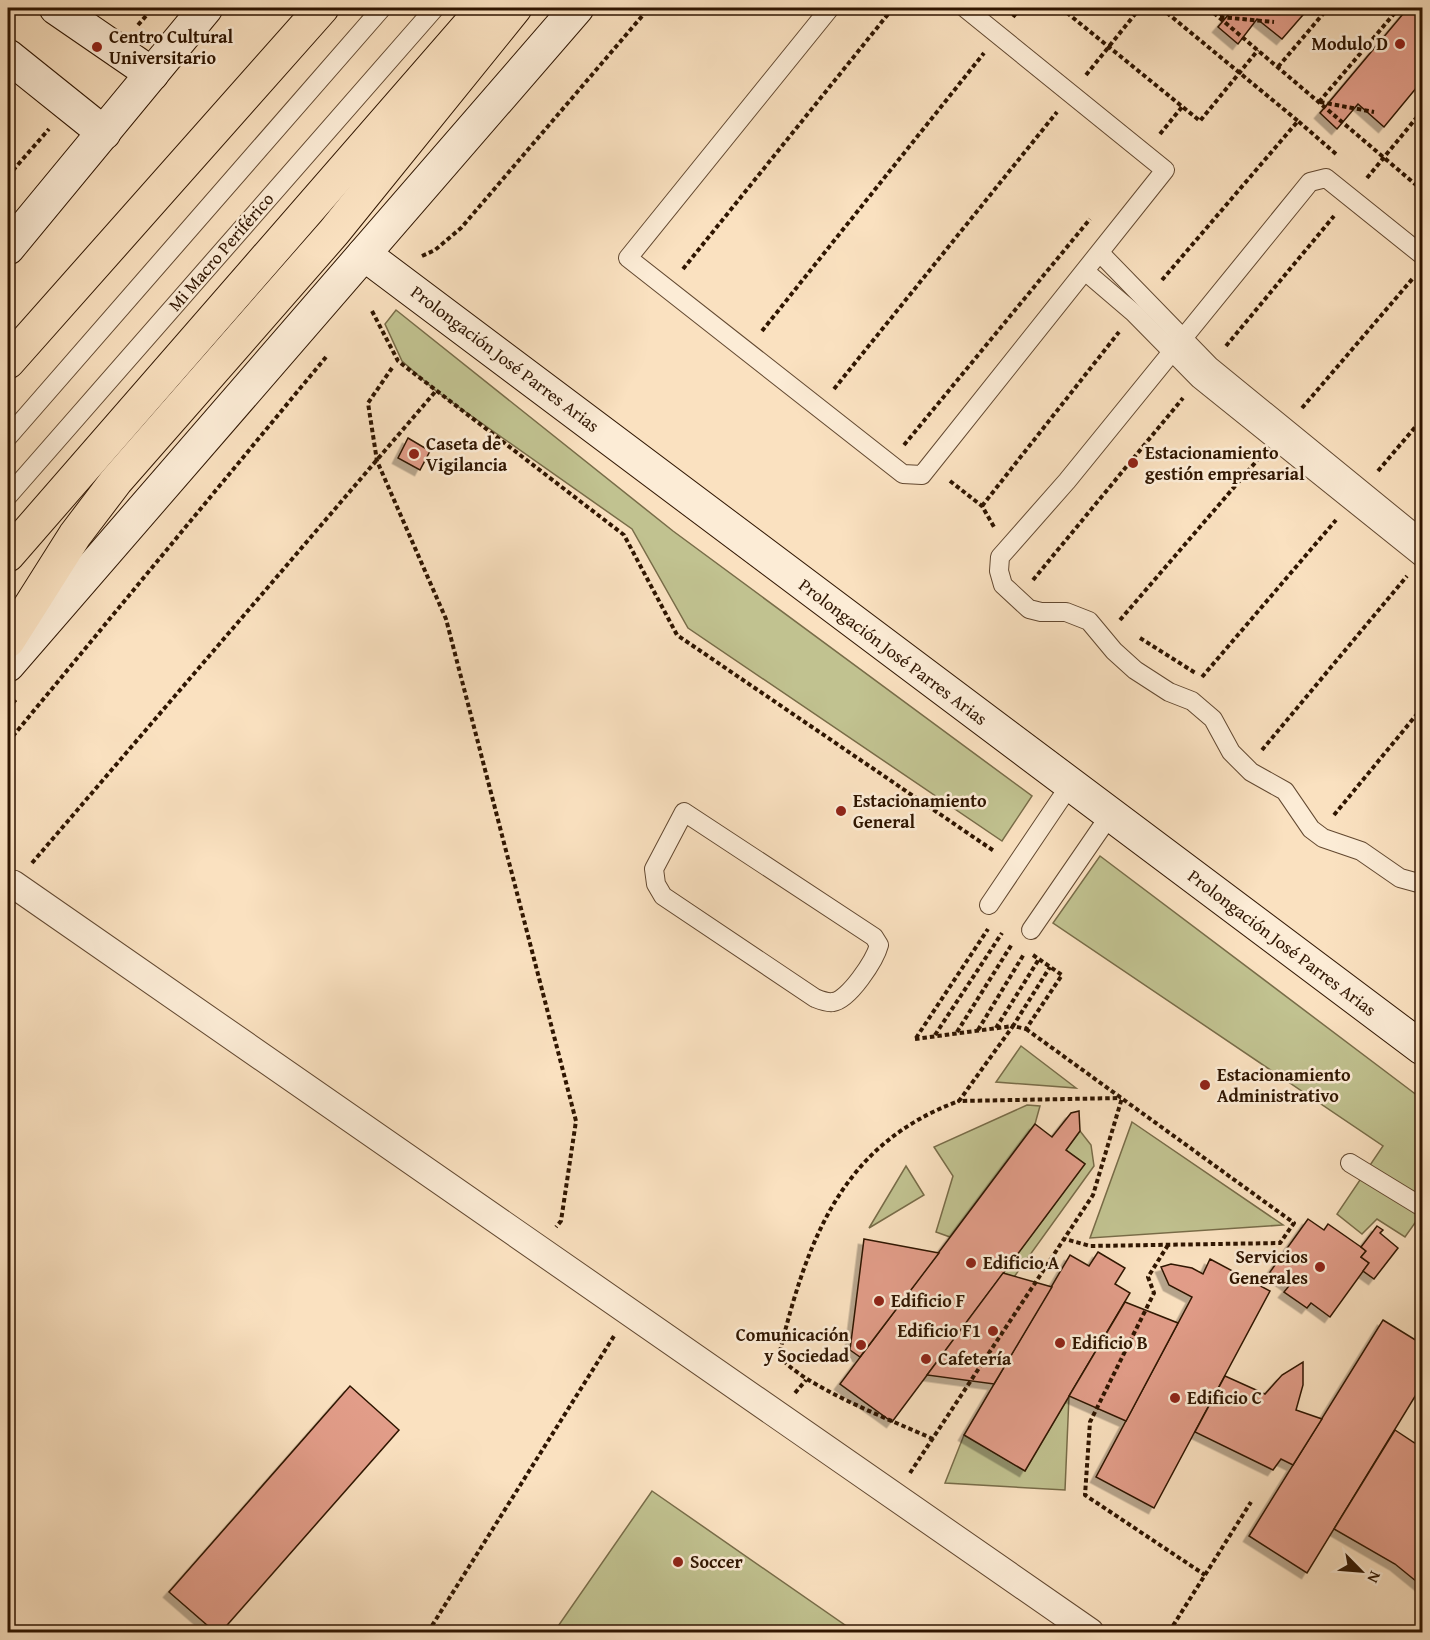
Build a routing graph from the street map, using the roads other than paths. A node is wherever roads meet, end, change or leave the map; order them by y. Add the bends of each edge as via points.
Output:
1 (56, 8) edge
2 (206, 8) edge
3 (322, 8) edge
4 (382, 8) edge
5 (435, 8) edge
6 (484, 8) edge
7 (515, 8) edge
8 (577, 8) edge
9 (830, 8) edge
10 (966, 8) edge
11 (8, 56) edge
12 (152, 74) junction
13 (104, 133) junction
14 (8, 248) edge
15 (364, 254) junction
16 (1101, 254) junction
17 (1422, 255) edge
18 (1086, 272) junction
19 (1140, 306) junction
20 (1178, 345) junction
21 (8, 362) edge
22 (8, 437) edge
23 (8, 496) edge
24 (1357, 496) junction
25 (1422, 538) edge
26 (8, 555) edge
27 (1422, 558) edge
28 (8, 641) edge
29 (8, 665) edge
30 (1070, 785) junction
31 (684, 812) joint
32 (1110, 815) junction
33 (13, 884) road end
34 (1422, 884) edge
35 (989, 905) dead end
36 (1031, 930) dead end
37 (1415, 1038) edge
38 (1350, 1163) dead end
39 (1422, 1207) edge
40 (1090, 1632) edge

1 - 12 main road
2 - 12 main road
3 - 21 highway
4 - 22 lane
5 - 23 lane, Mi Macro Periférico
6 - 26 highway
7 - 28 highway via 334,232 116,481 69,545
8 - 15 main road
9 - 18 lane via 628,258 903,474 922,475
10 - 16 lane via 1165,170
11 - 13 main road
12 - 13 main road
13 - 14 main road
15 - 29 main road
15 - 30 main road, Prolongación José Parres Arias
16 - 18 lane
16 - 19 lane
17 - 20 lane via 1326,178 1310,182
18 - 19 lane
19 - 20 lane
20 - 24 lane via 1210,366
20 - 34 lane via 1000,557 1003,585 1029,609 1066,612 1089,621 1135,670 1168,692 1191,701 1213,719 1231,752 1251,772 1285,791 1311,829 1323,838 1361,851 1400,878
24 - 25 lane
24 - 27 lane
30 - 32 main road, Prolongación José Parres Arias
30 - 35 lane
31 - 31 lane via 654,869 663,896 815,998 831,1003 844,999 876,955 879,945 874,937
32 - 36 lane
32 - 37 main road, Prolongación José Parres Arias
33 - 40 street
38 - 39 lane

